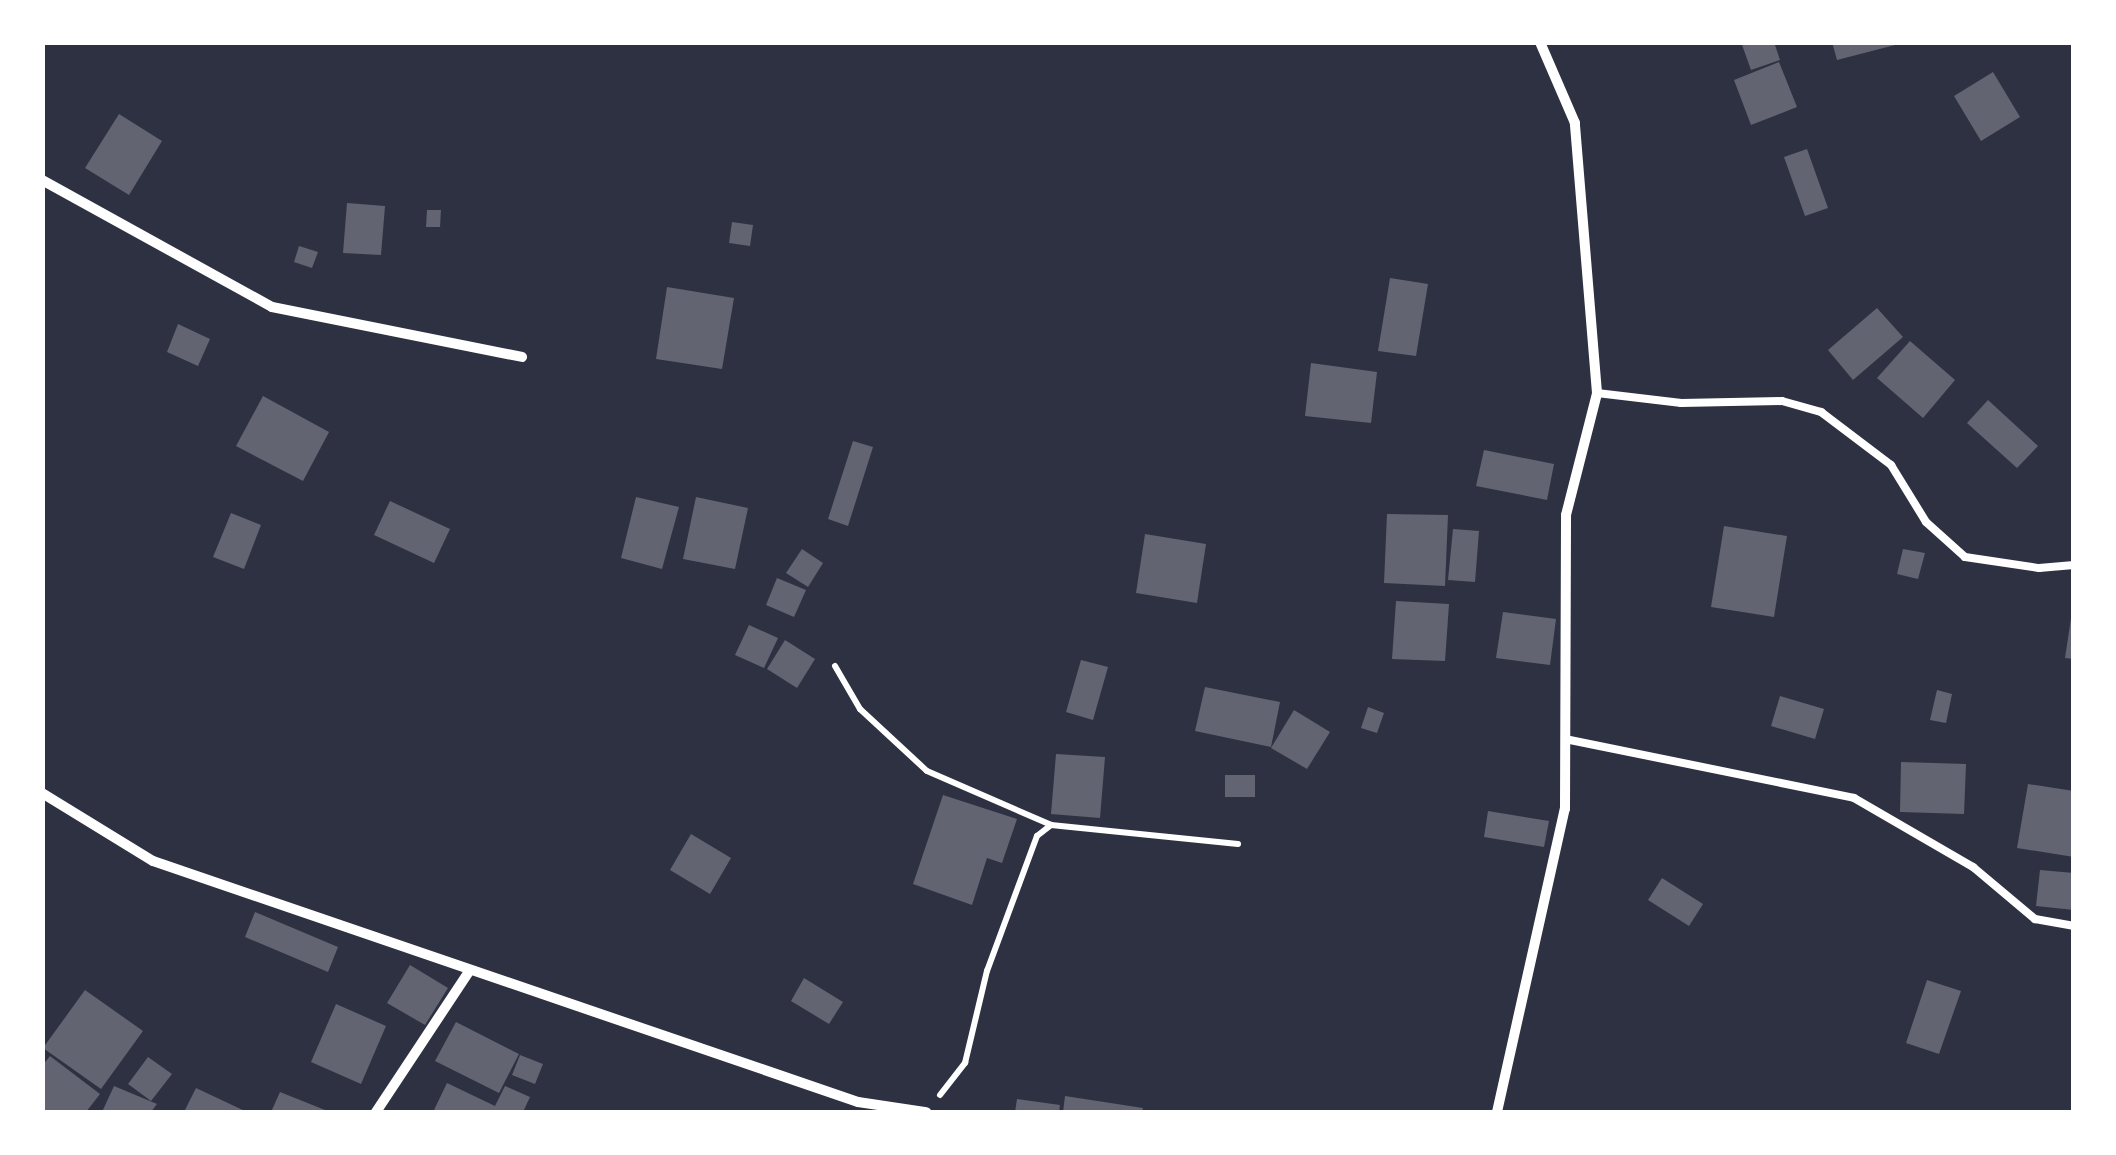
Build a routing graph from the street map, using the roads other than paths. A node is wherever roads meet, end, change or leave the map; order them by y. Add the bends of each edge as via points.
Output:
1 (1540, 42) edge
2 (42, 180) edge
3 (522, 357) dead end
4 (1597, 392) junction
5 (2074, 565) edge
6 (1565, 739) junction
7 (42, 793) edge
8 (2074, 926) edge
9 (468, 973) junction
10 (376, 1112) edge
11 (926, 1112) edge
12 (1498, 1112) edge

1 - 4 street via 1574,123
2 - 3 street via 272,307
4 - 5 lane via 1682,402 1782,401 1822,412 1890,465 1926,522 1965,557 2038,568
4 - 6 street via 1566,516
6 - 8 lane via 1854,798 1942,846 2034,919
6 - 12 street via 1564,809
7 - 9 street via 153,861
9 - 10 street
9 - 11 street via 858,1102

